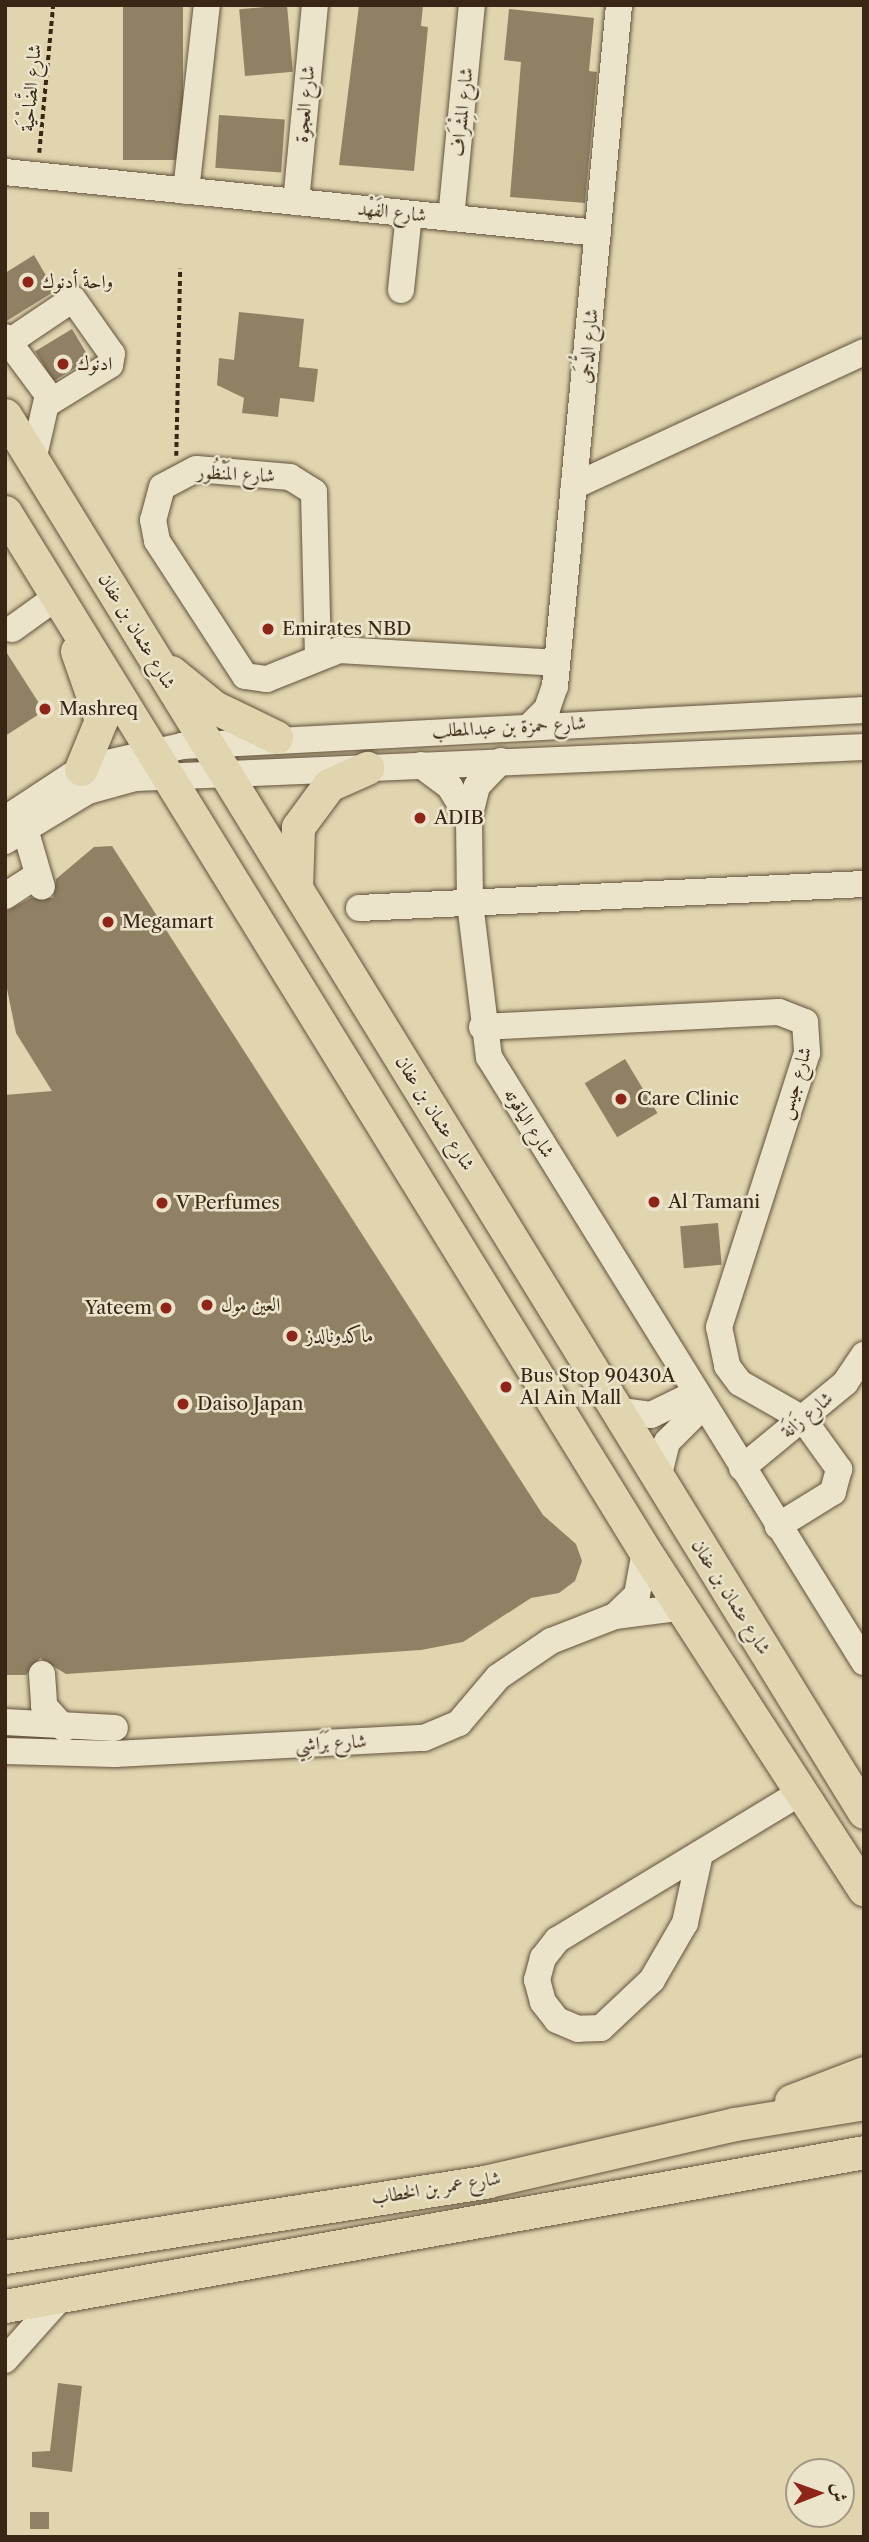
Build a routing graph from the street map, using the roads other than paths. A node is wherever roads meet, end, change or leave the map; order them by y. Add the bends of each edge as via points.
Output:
1 (207, 5) edge
2 (314, 5) edge
3 (472, 5) edge
4 (619, 5) edge
5 (5, 172) edge
6 (186, 191) junction
7 (296, 202) junction
8 (409, 214) junction
9 (451, 218) junction
10 (598, 233) junction
11 (401, 290) dead end
12 (9, 338) edge
13 (864, 352) edge
14 (50, 402) junction
15 (5, 415) edge
16 (33, 460) junction
17 (574, 486) junction
18 (5, 512) edge
19 (58, 596) junction
20 (12, 629) dead end
21 (152, 657) junction
22 (318, 657) junction
23 (555, 675) junction
24 (864, 710) edge
25 (585, 723) junction
26 (530, 726) junction
27 (201, 734) junction
28 (275, 737) junction
29 (864, 747) edge
30 (501, 761) junction
31 (162, 762) junction
32 (421, 765) junction
33 (368, 768) junction
34 (81, 769) junction
35 (223, 773) junction
36 (469, 819) junction
37 (12, 830) edge
38 (864, 884) edge
39 (296, 888) junction
40 (5, 896) edge
41 (470, 903) junction
42 (359, 908) dead end
43 (482, 1027) junction
44 (864, 1354) edge
45 (698, 1401) junction
46 (617, 1410) junction
47 (803, 1419) junction
48 (742, 1468) junction
49 (658, 1478) junction
50 (778, 1526) junction
51 (645, 1551) junction
52 (684, 1607) junction
53 (615, 1616) junction
54 (864, 1661) edge
55 (7, 1722) edge
56 (64, 1728) junction
57 (115, 1728) dead end
58 (5, 1751) edge
59 (800, 1793) junction
60 (864, 1812) edge
61 (699, 1854) junction
62 (864, 1889) edge
63 (864, 2073) edge
64 (864, 2103) edge
65 (735, 2124) junction
66 (864, 2131) edge
67 (864, 2152) edge
68 (739, 2171) junction
69 (5, 2257) edge
70 (63, 2295) junction
71 (5, 2306) edge
72 (5, 2360) edge

1 - 6 street
2 - 7 street, شارع العجوة
3 - 9 street, شارع المِشْرَاف
4 - 10 street, شارع الدُّجَى
5 - 6 street, شارع الفَهْد
6 - 7 street, شارع الفَهْد
7 - 8 street, شارع الفَهْد
8 - 9 street, شارع الفَهْد
8 - 11 street
9 - 10 street, شارع الفَهْد
10 - 17 street, شارع الدُّجَى
12 - 14 street
12 - 14 street via 73,299 111,354 110,365
13 - 17 street
14 - 16 street
15 - 16 main road, شارع عثمان بن عفان
16 - 21 main road, شارع عثمان بن عفان
17 - 23 street, شارع الدُّجَى
18 - 19 main road
19 - 20 street
19 - 27 main road via 97,620 169,730 180,737
19 - 31 main road
19 - 34 main road via 100,710 99,737
21 - 27 main road, شارع عثمان بن عفان
21 - 28 main road via 214,706
22 - 22 street, شارع المَنْظُور via 256,681 238,668 157,541 155,504 162,487 196,469 290,477 314,492
22 - 23 street, شارع المَنْظُور via 348,650
23 - 25 street via 565,709
23 - 26 street, شارع الدُّجَى via 547,709
24 - 25 street, شارع حمزة بن عبدالمطلب
25 - 26 street, شارع حمزة بن عبدالمطلب
26 - 28 street, شارع حمزة بن عبدالمطلب
27 - 28 street, شارع حمزة بن عبدالمطلب
27 - 31 street, شارع حمزة بن عبدالمطلب
27 - 35 main road, شارع عثمان بن عفان
29 - 30 street, شارع حمزة بن عبدالمطلب
30 - 32 street, شارع حمزة بن عبدالمطلب
30 - 36 street, شارع الياقوته via 477,786
31 - 34 street
31 - 35 street, شارع حمزة بن عبدالمطلب
31 - 37 street via 89,791
31 - 51 main road
32 - 33 street, شارع حمزة بن عبدالمطلب
32 - 36 street via 450,787
33 - 35 street, شارع حمزة بن عبدالمطلب
33 - 39 main road via 330,785 298,827
34 - 37 street
35 - 39 main road, شارع عثمان بن عفان
36 - 41 street, شارع الياقوته
37 - 40 street via 40,881
38 - 41 street
39 - 46 main road, شارع عثمان بن عفان
41 - 42 street
41 - 43 street, شارع الياقوته
43 - 45 street, شارع الياقوته via 494,1068
43 - 47 street, شارع جيس via 779,1012 805,1022 807,1053 719,1327 727,1366 740,1383
44 - 47 street, شارع زَانَة via 853,1374
45 - 46 street via 651,1415
45 - 48 street, شارع الياقوته
45 - 49 street via 667,1442
46 - 49 main road, شارع عثمان بن عفان
47 - 48 street, شارع زَانَة
47 - 50 street via 840,1479 833,1492
48 - 50 street, شارع الياقوته
49 - 60 main road, شارع عثمان بن عفان
50 - 54 street, شارع الياقوته
51 - 52 main road
51 - 53 street, شارع بَرَاشِي via 640,1588
52 - 53 street, شارع بَرَاشِي
52 - 59 main road
53 - 58 street, شارع بَرَاشِي via 551,1641 511,1666 459,1723 424,1738 115,1754
55 - 56 street
55 - 56 street via 31,1706 37,1674 44,1706
56 - 57 street
59 - 61 street
59 - 62 main road
61 - 61 street via 549,1948 537,1980 543,2003 557,2020 578,2029 601,2028 652,1980 685,1923
63 - 65 main road
64 - 65 main road, شارع عمر بن الخطاب
65 - 69 main road, شارع عمر بن الخطاب via 488,2181
66 - 68 main road via 788,2146
67 - 68 main road, شارع عمر بن الخطاب
68 - 70 main road, شارع عمر بن الخطاب via 639,2194
70 - 71 main road, شارع عمر بن الخطاب
70 - 72 street

